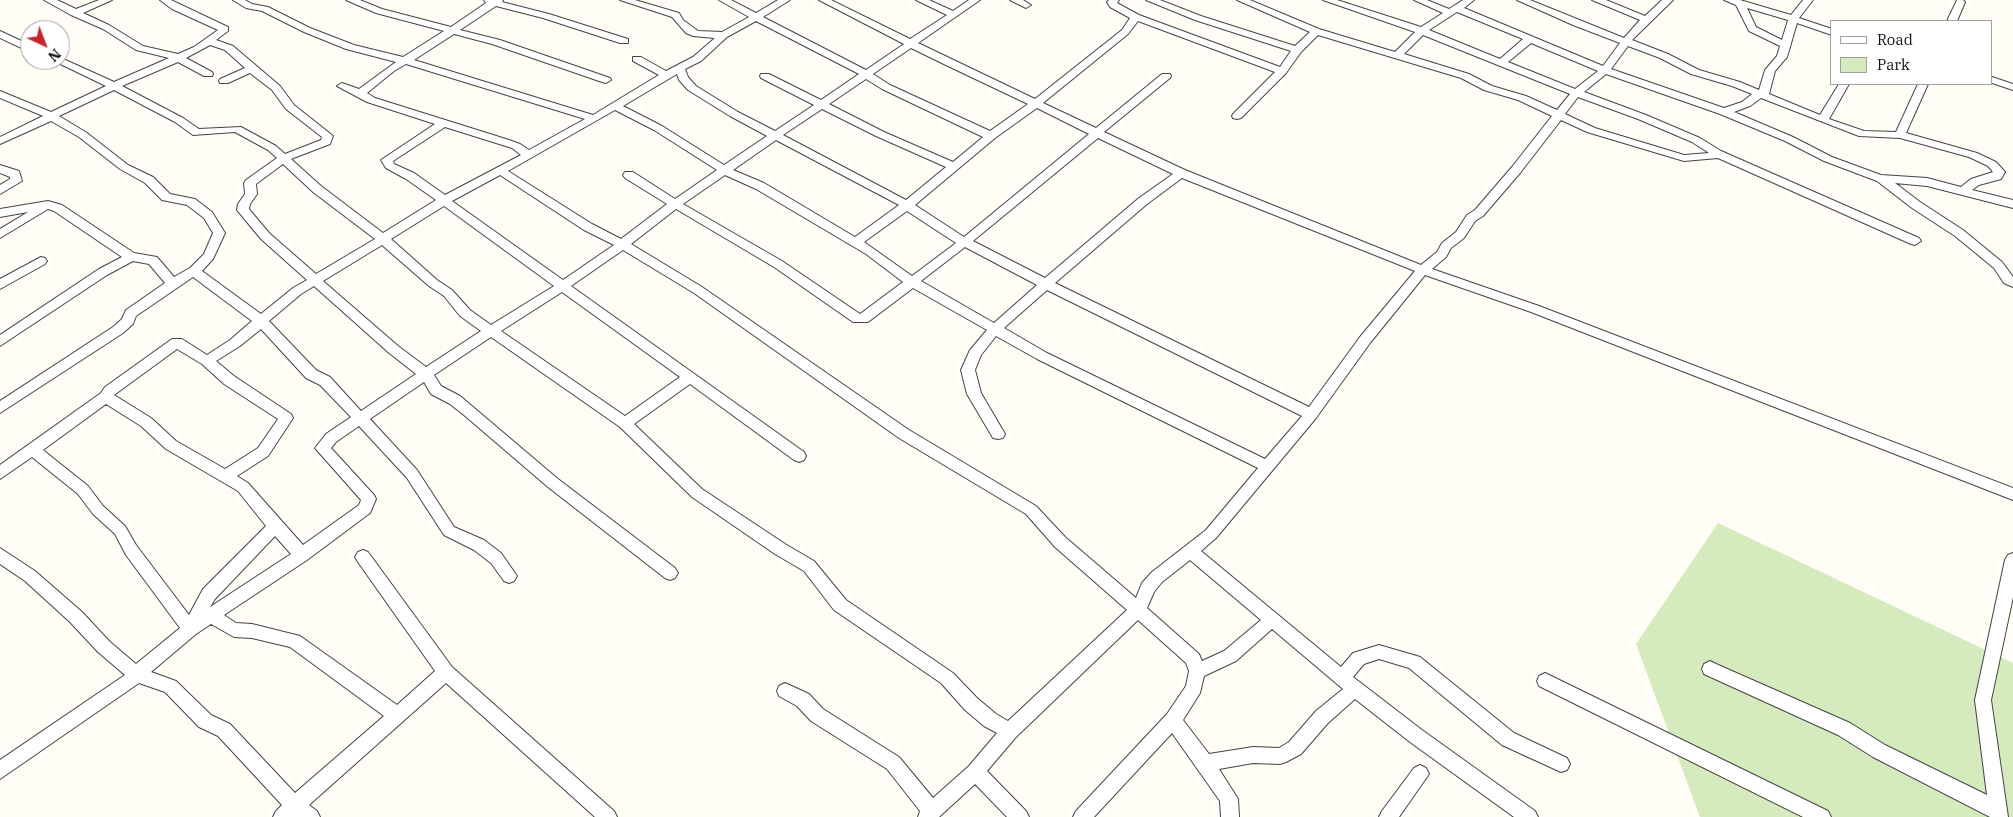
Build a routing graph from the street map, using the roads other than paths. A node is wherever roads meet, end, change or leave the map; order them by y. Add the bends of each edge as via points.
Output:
1 (49, 0) edge
2 (107, 0) edge
3 (165, 0) edge
4 (238, 0) edge
5 (351, 0) edge
6 (626, 0) edge
7 (724, 0) edge
8 (785, 0) edge
9 (824, 0) edge
10 (921, 0) edge
11 (975, 0) edge
12 (1015, 0) edge
13 (1114, 0) edge
14 (1151, 0) edge
15 (1328, 0) edge
16 (1419, 0) edge
17 (1469, 0) edge
18 (1522, 0) edge
19 (1597, 0) edge
20 (1668, 0) edge
21 (1808, 0) edge
22 (493, 1) edge
23 (1246, 1) edge
24 (1734, 1) edge
25 (1960, 2) dead end
26 (1026, 5) dead end
27 (1452, 10) junction
28 (74, 13) junction
29 (953, 14) junction
30 (754, 17) junction
31 (1136, 17) junction
32 (1792, 19) junction
33 (1648, 20) junction
34 (1952, 20) edge
35 (452, 29) junction
36 (1316, 31) junction
37 (1422, 31) junction
38 (1830, 31) edge
39 (0, 34) edge
40 (724, 35) junction
41 (1529, 39) junction
42 (624, 41) dead end
43 (209, 42) junction
44 (1626, 42) junction
45 (20, 44) edge
46 (912, 44) junction
47 (1785, 45) junction
48 (1297, 50) junction
49 (1396, 56) junction
50 (177, 58) junction
51 (637, 59) dead end
52 (403, 60) junction
53 (1502, 62) junction
54 (70, 66) edge
55 (680, 68) junction
56 (251, 69) junction
57 (1605, 70) junction
58 (1282, 71) junction
59 (208, 74) dead end
60 (666, 74) junction
61 (866, 74) junction
62 (765, 76) dead end
63 (1166, 76) dead end
64 (606, 80) dead end
65 (1993, 80) edge
66 (224, 81) dead end
67 (1843, 85) edge
68 (1923, 85) edge
69 (114, 86) junction
70 (342, 86) dead end
71 (2013, 87) edge
72 (360, 93) junction
73 (1576, 93) junction
74 (0, 94) edge
75 (1761, 95) junction
76 (821, 104) junction
77 (1036, 104) junction
78 (615, 106) junction
79 (1724, 112) junction
80 (1558, 115) junction
81 (51, 116) junction
82 (1237, 116) dead end
83 (592, 118) junction
84 (1823, 120) junction
85 (443, 123) junction
86 (1097, 134) junction
87 (1900, 135) junction
88 (773, 136) junction
89 (991, 136) junction
90 (0, 141) edge
91 (1717, 153) junction
92 (528, 155) junction
93 (284, 158) junction
94 (953, 166) junction
95 (0, 169) edge
96 (724, 170) junction
97 (500, 171) junction
98 (1181, 173) junction
99 (629, 175) dead end
100 (1880, 178) junction
101 (0, 190) edge
102 (1963, 191) junction
103 (443, 201) junction
104 (675, 204) junction
105 (2013, 204) edge
106 (48, 205) junction
107 (907, 205) junction
108 (0, 213) edge
109 (0, 234) edge
110 (382, 239) junction
111 (966, 241) junction
112 (1915, 241) dead end
113 (856, 242) junction
114 (622, 244) junction
115 (131, 257) junction
116 (41, 261) dead end
117 (1423, 270) junction
118 (194, 271) junction
119 (314, 280) junction
120 (913, 282) junction
121 (2013, 283) edge
122 (172, 284) junction
123 (1046, 284) junction
124 (562, 285) junction
125 (0, 286) edge
126 (260, 322) junction
127 (492, 330) junction
128 (994, 330) junction
129 (0, 341) edge
130 (207, 361) junction
131 (428, 375) junction
132 (690, 377) junction
133 (106, 397) junction
134 (0, 408) edge
135 (1311, 414) junction
136 (360, 418) junction
137 (625, 423) junction
138 (998, 434) dead end
139 (32, 449) junction
140 (799, 456) dead end
141 (1268, 466) junction
142 (0, 473) edge
143 (225, 477) junction
144 (2013, 494) edge
145 (275, 526) junction
146 (1192, 552) junction
147 (0, 554) edge
148 (302, 555) junction
149 (363, 556) dead end
150 (2013, 560) edge
151 (670, 574) dead end
152 (509, 576) dead end
153 (1138, 610) junction
154 (211, 616) junction
155 (1272, 620) junction
156 (190, 629) junction
157 (1710, 670) dead end
158 (1197, 671) junction
159 (446, 672) junction
160 (137, 675) junction
161 (1342, 677) junction
162 (1545, 681) dead end
163 (1355, 689) junction
164 (785, 691) dead end
165 (397, 715) junction
166 (1173, 720) junction
167 (1010, 731) junction
168 (1205, 763) junction
169 (1562, 764) dead end
170 (0, 770) edge
171 (975, 772) junction
172 (1420, 774) dead end
173 (288, 812) edge
174 (1999, 813) edge
175 (929, 814) edge
176 (311, 817) edge
177 (608, 817) edge
178 (1020, 817) edge
179 (1082, 817) edge
180 (1230, 817) edge
181 (1388, 817) edge
182 (1528, 817) edge
183 (1822, 817) edge

1 - 28 street
2 - 28 street
3 - 43 street via 226,29
4 - 52 street via 350,47
5 - 35 street via 380,11
6 - 40 street via 676,14 679,21 696,34
7 - 30 street
8 - 30 street
9 - 46 street
10 - 29 street
11 - 29 street
12 - 26 street
13 - 31 street via 1113,5
14 - 48 street
15 - 37 street
16 - 27 street
17 - 27 street
18 - 44 street
19 - 33 street
20 - 33 street
21 - 32 street
22 - 35 street
22 - 42 street
23 - 36 street
24 - 32 street
24 - 47 street via 1752,29
25 - 34 street
27 - 37 street
27 - 41 street
28 - 50 street via 106,27 140,48
29 - 46 street
30 - 40 street
30 - 61 street
31 - 58 street
31 - 77 street via 1125,32
32 - 38 street
32 - 47 street
33 - 44 street
35 - 52 street
35 - 64 street
36 - 48 street
36 - 49 street
37 - 49 street
37 - 53 street
39 - 45 street
40 - 55 street via 697,59
41 - 53 street
41 - 57 street
43 - 50 street
43 - 56 street via 229,48
44 - 57 street
44 - 75 street
46 - 61 street
46 - 77 street
47 - 75 street via 1782,57 1770,70
48 - 58 street
49 - 80 street via 1465,76
50 - 59 street
50 - 69 street
51 - 60 street
52 - 72 street
52 - 83 street
53 - 73 street
54 - 69 street
55 - 60 street
55 - 88 street via 683,78 692,88
56 - 66 street
56 - 93 street via 276,88 290,107 328,136 326,142
57 - 73 street
57 - 79 street
58 - 82 street
60 - 78 street
61 - 76 street
61 - 89 street via 886,87
62 - 76 street
63 - 86 street
65 - 71 street
67 - 84 street
68 - 87 street
69 - 81 street
69 - 93 street via 179,120 197,134 237,128
70 - 72 street
72 - 85 street via 372,100
73 - 80 street
73 - 91 street via 1642,117 1696,140
74 - 81 street
75 - 79 street
75 - 84 street
76 - 88 street
76 - 94 street
77 - 86 street
77 - 89 street
78 - 83 street
78 - 96 street via 658,128
79 - 100 street via 1828,159
80 - 91 street via 1650,150 1684,158
80 - 117 street via 1460,235
81 - 90 street
81 - 118 street via 83,135 124,167 149,180 166,197 191,202 208,215 219,233 209,256
83 - 92 street
84 - 87 street via 1862,134
85 - 92 street via 516,146
85 - 103 street via 387,160 390,166 410,176
86 - 98 street
86 - 111 street
87 - 102 street via 1973,155 1992,164 1999,172 1997,176 1976,182
88 - 96 street
88 - 107 street
89 - 94 street
91 - 112 street
92 - 97 street
93 - 110 street via 317,189
93 - 119 street via 251,180 252,194 243,210 274,245
94 - 107 street
95 - 101 street via 16,177 16,181
96 - 104 street
96 - 113 street via 760,186
97 - 103 street
97 - 114 street via 588,227
98 - 117 street
98 - 123 street via 1143,201
99 - 104 street
100 - 102 street via 1927,182
100 - 121 street via 1959,233 1998,265
102 - 105 street
103 - 110 street
103 - 124 street
104 - 114 street
104 - 120 street via 778,264 858,319 870,315
106 - 108 street
106 - 109 street
106 - 115 street via 72,216
107 - 111 street
107 - 113 street
110 - 119 street
110 - 127 street via 448,293 465,312
111 - 120 street
111 - 123 street
113 - 120 street
114 - 124 street
114 - 153 street via 706,296 904,434 1031,510 1060,542
115 - 122 street via 153,260
115 - 129 street
116 - 125 street
117 - 135 street via 1365,340
117 - 144 street via 1535,309
118 - 122 street
118 - 126 street
119 - 126 street
119 - 131 street via 392,349
120 - 128 street
122 - 134 street via 131,313 118,330
123 - 128 street
123 - 135 street
124 - 127 street
124 - 132 street
126 - 130 street
126 - 136 street
127 - 131 street
127 - 137 street
128 - 138 street via 975,353 968,370 974,394
128 - 141 street
130 - 133 street via 177,342
130 - 143 street via 286,418 263,452
131 - 136 street
131 - 151 street via 436,390 456,400 553,483
132 - 137 street
132 - 140 street
133 - 139 street
133 - 143 street via 146,422 171,444
135 - 141 street
136 - 148 street via 322,448 369,499 366,509
136 - 152 street via 412,474 449,531 479,545 496,558
137 - 167 street via 697,493 809,566 840,605 947,678 990,720
139 - 142 street
139 - 156 street via 83,490 98,510 120,530 131,550
141 - 146 street
143 - 145 street via 243,487
145 - 148 street
145 - 156 street via 209,594
146 - 153 street via 1157,577
146 - 155 street
147 - 160 street via 70,611 104,647
148 - 154 street
149 - 159 street
150 - 174 street via 1983,700
153 - 158 street via 1193,659
153 - 167 street
154 - 156 street
154 - 165 street via 234,630 294,641
155 - 158 street via 1230,656
155 - 161 street
156 - 160 street via 155,656
157 - 174 street via 1844,729 1879,751
158 - 166 street via 1194,688
159 - 165 street
159 - 177 street
160 - 170 street
160 - 173 street via 170,686 205,721 224,730
161 - 163 street
161 - 169 street via 1359,658 1379,652 1414,662 1508,739
162 - 183 street
163 - 168 street via 1322,717 1295,748 1280,756 1253,756
163 - 182 street
164 - 175 street via 893,763
165 - 173 street
166 - 168 street
166 - 179 street
167 - 171 street
168 - 180 street via 1229,799
171 - 175 street
171 - 178 street
172 - 181 street
173 - 176 street

